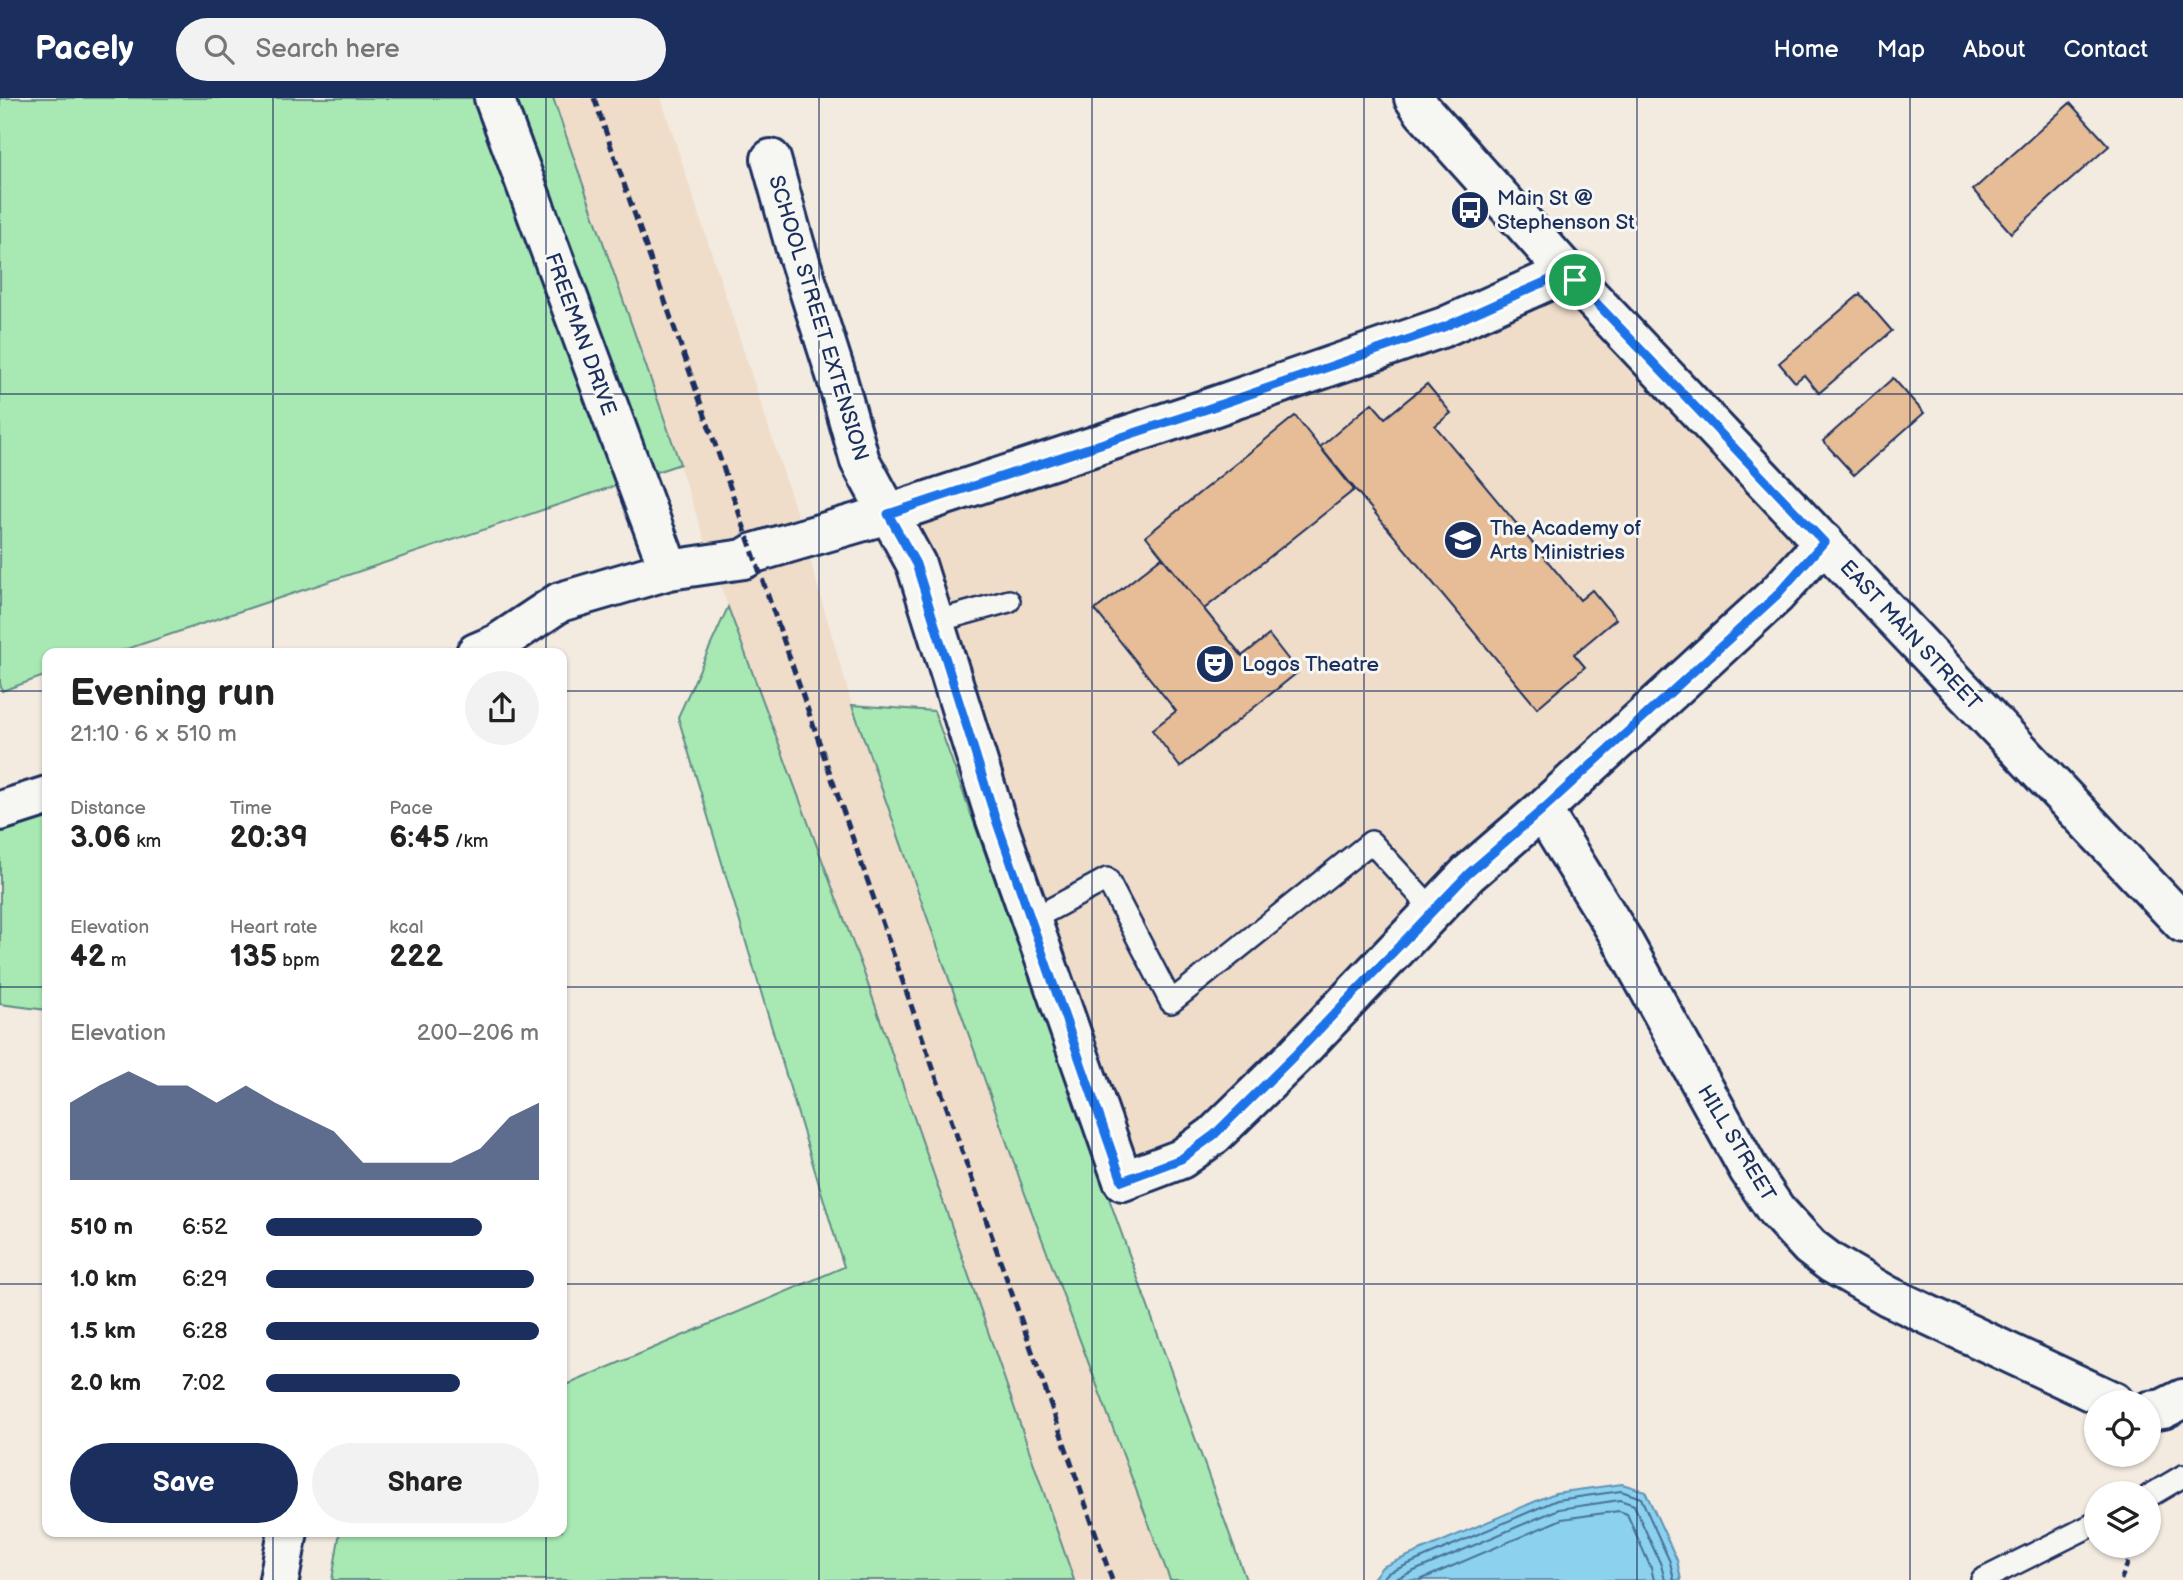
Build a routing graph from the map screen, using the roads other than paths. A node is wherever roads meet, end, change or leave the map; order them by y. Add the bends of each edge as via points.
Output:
1 (494, 98) edge
2 (1415, 98) edge
3 (771, 159) dead end
4 (1567, 272) junction
5 (888, 514) junction
6 (1824, 542) junction
7 (669, 570) junction
8 (1009, 601) dead end
9 (934, 622) junction
10 (491, 648) edge
11 (42, 798) edge
12 (1542, 810) junction
13 (0, 811) edge
14 (1433, 910) junction
15 (1031, 920) junction
16 (2183, 923) edge
17 (2088, 1390) edge
18 (2183, 1399) edge
19 (2161, 1409) edge
20 (2183, 1476) edge
21 (2161, 1489) edge
22 (2084, 1529) edge
23 (287, 1537) edge
24 (279, 1580) edge
25 (1982, 1580) edge

1 - 7 street, FREEMAN DRIVE
2 - 4 street, EAST MAIN STREET
3 - 5 street, SCHOOL STREET EXTENSION via 860,461
4 - 5 street via 1444,327
4 - 6 street, EAST MAIN STREET
5 - 7 street via 744,559
5 - 9 street, SCHOOL STREET EXTENSION via 916,564
6 - 12 street via 1776,596
6 - 16 street, EAST MAIN STREET
7 - 10 street via 560,603
8 - 9 lane
9 - 15 street, SCHOOL STREET EXTENSION
11 - 13 street
12 - 14 street
12 - 17 street, HILL STREET via 1621,938 1749,1170 1776,1210 1810,1247 1888,1296
14 - 15 lane via 1371,842 1171,1002 1107,879
14 - 15 street, SCHOOL STREET EXTENSION via 1214,1135 1181,1159 1122,1181
18 - 19 street
20 - 21 lane
22 - 25 lane
23 - 24 street

